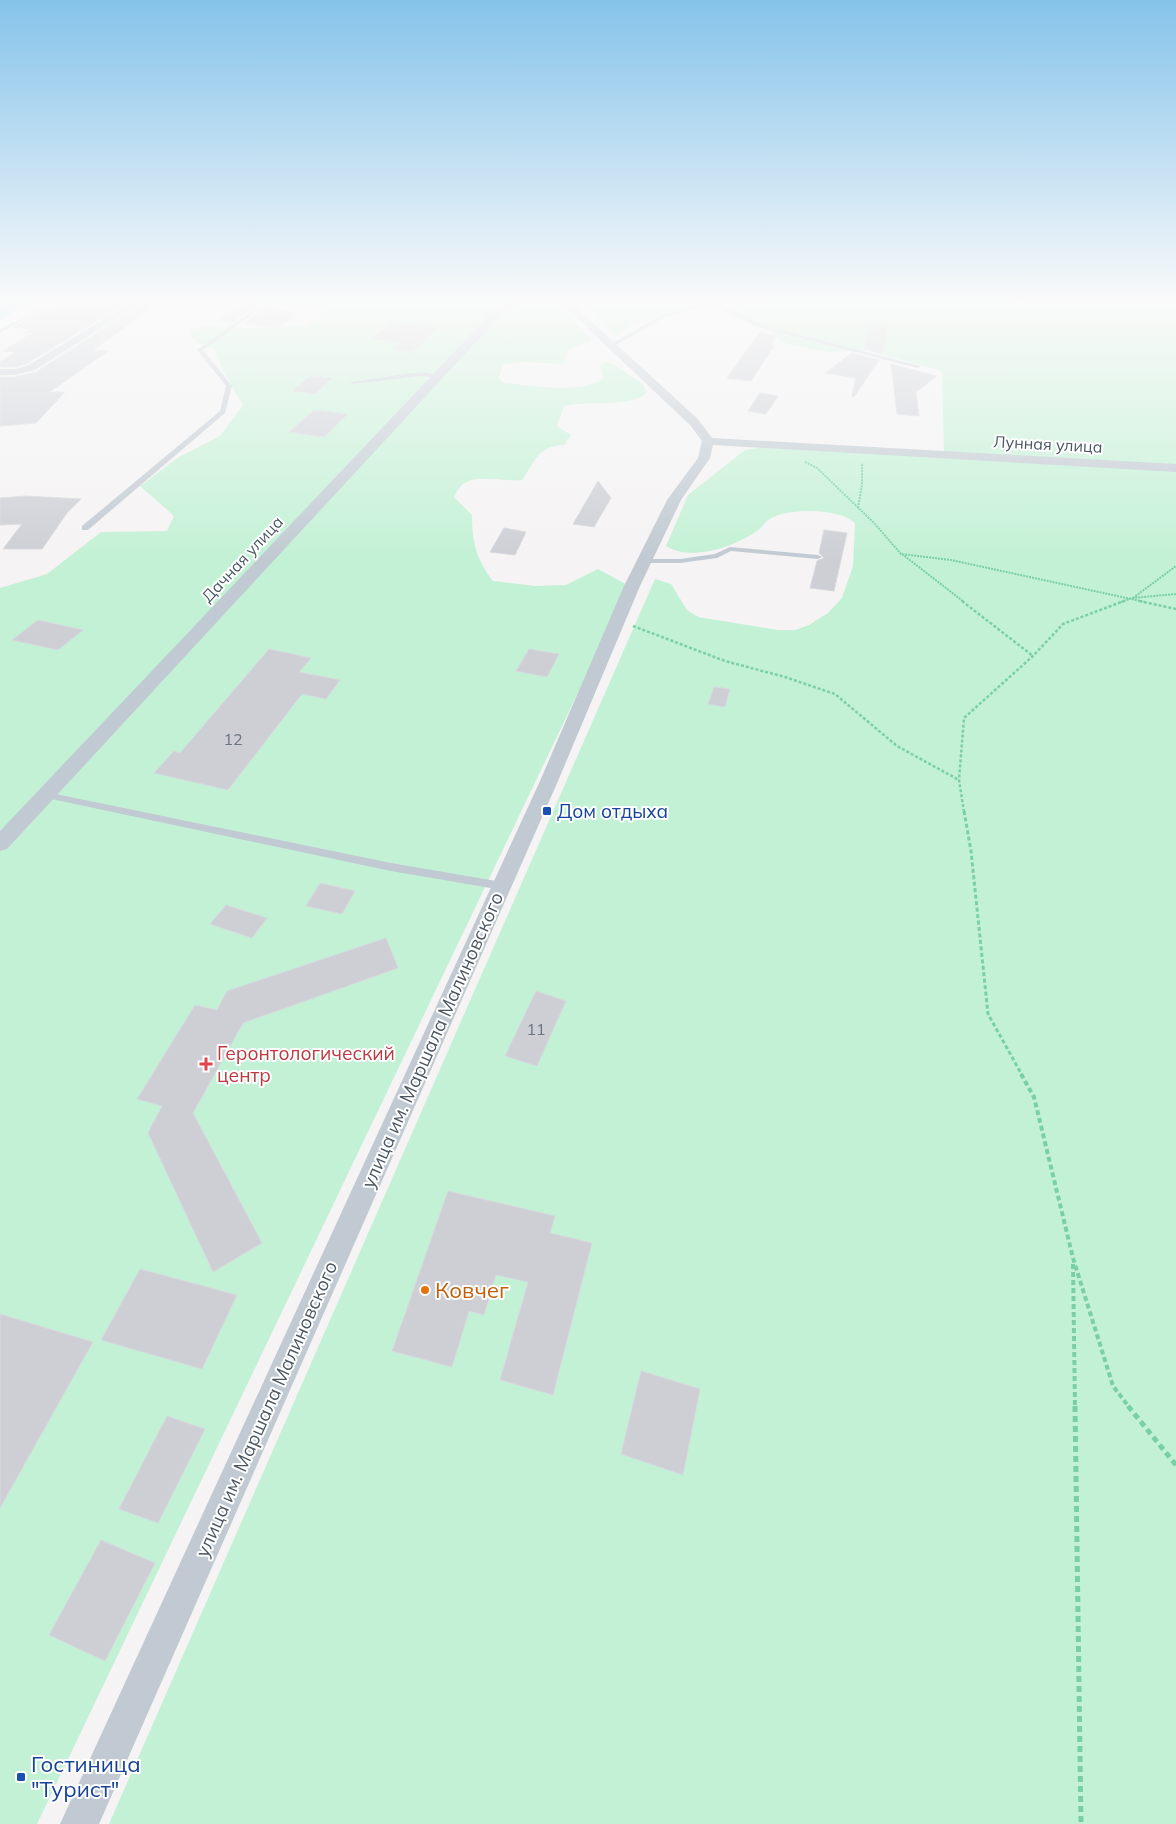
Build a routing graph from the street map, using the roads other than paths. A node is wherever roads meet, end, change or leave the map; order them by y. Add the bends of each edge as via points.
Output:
1 (229, 388) edge
2 (428, 388) edge
3 (658, 388) edge
4 (708, 441) junction
5 (1176, 468) edge
6 (85, 528) dead end
7 (818, 557) dead end
8 (645, 561) junction
9 (46, 795) junction
10 (0, 844) edge
11 (502, 886) junction
12 (79, 1824) edge

1 - 6 lane via 224,412
2 - 9 street, Дачная улица
3 - 4 street via 694,422
4 - 5 street, Лунная улица
4 - 8 street, улица им. Маршала Малиновского via 704,458 674,500
7 - 8 lane via 730,550 717,556 680,561
8 - 11 street, улица им. Маршала Малиновского
9 - 10 street, Дачная улица
9 - 11 lane via 391,867
11 - 12 street, улица им. Маршала Малиновского

